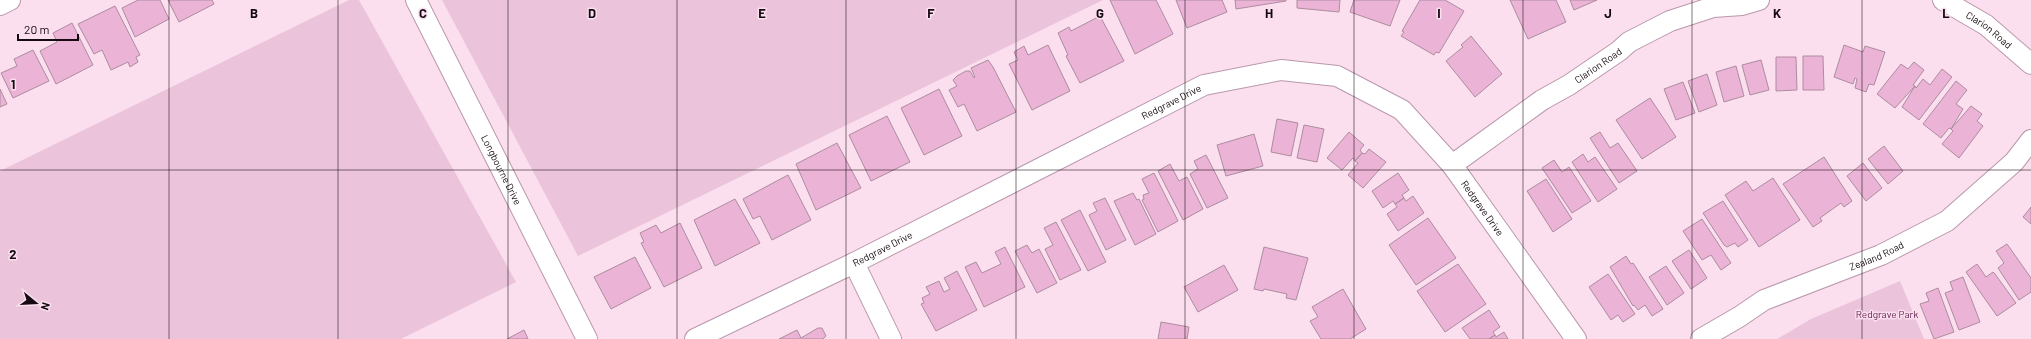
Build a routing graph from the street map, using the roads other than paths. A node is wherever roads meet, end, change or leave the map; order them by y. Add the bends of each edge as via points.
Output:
1 (10, 0) edge
2 (416, 0) edge
3 (1759, 0) edge
4 (1944, 0) edge
5 (0, 5) edge
6 (2031, 64) edge
7 (2031, 140) edge
8 (1452, 165) junction
9 (854, 263) junction
10 (588, 339) edge
11 (695, 339) edge
12 (891, 339) edge
13 (1576, 339) edge
14 (1701, 339) edge

1 - 5 street
2 - 10 street, Longbourne Drive
3 - 8 street, Clarion Road via 1742,5 1713,8 1670,21 1629,42 1569,85 1542,100
4 - 6 street, Clarion Road via 1986,25
7 - 14 street, Zealand Road via 2014,162 1947,221 1881,255 1764,300
8 - 9 street, Redgrave Drive via 1402,110 1337,76 1281,70 1204,85
8 - 13 street, Redgrave Drive
9 - 11 street, Redgrave Drive
9 - 12 street

